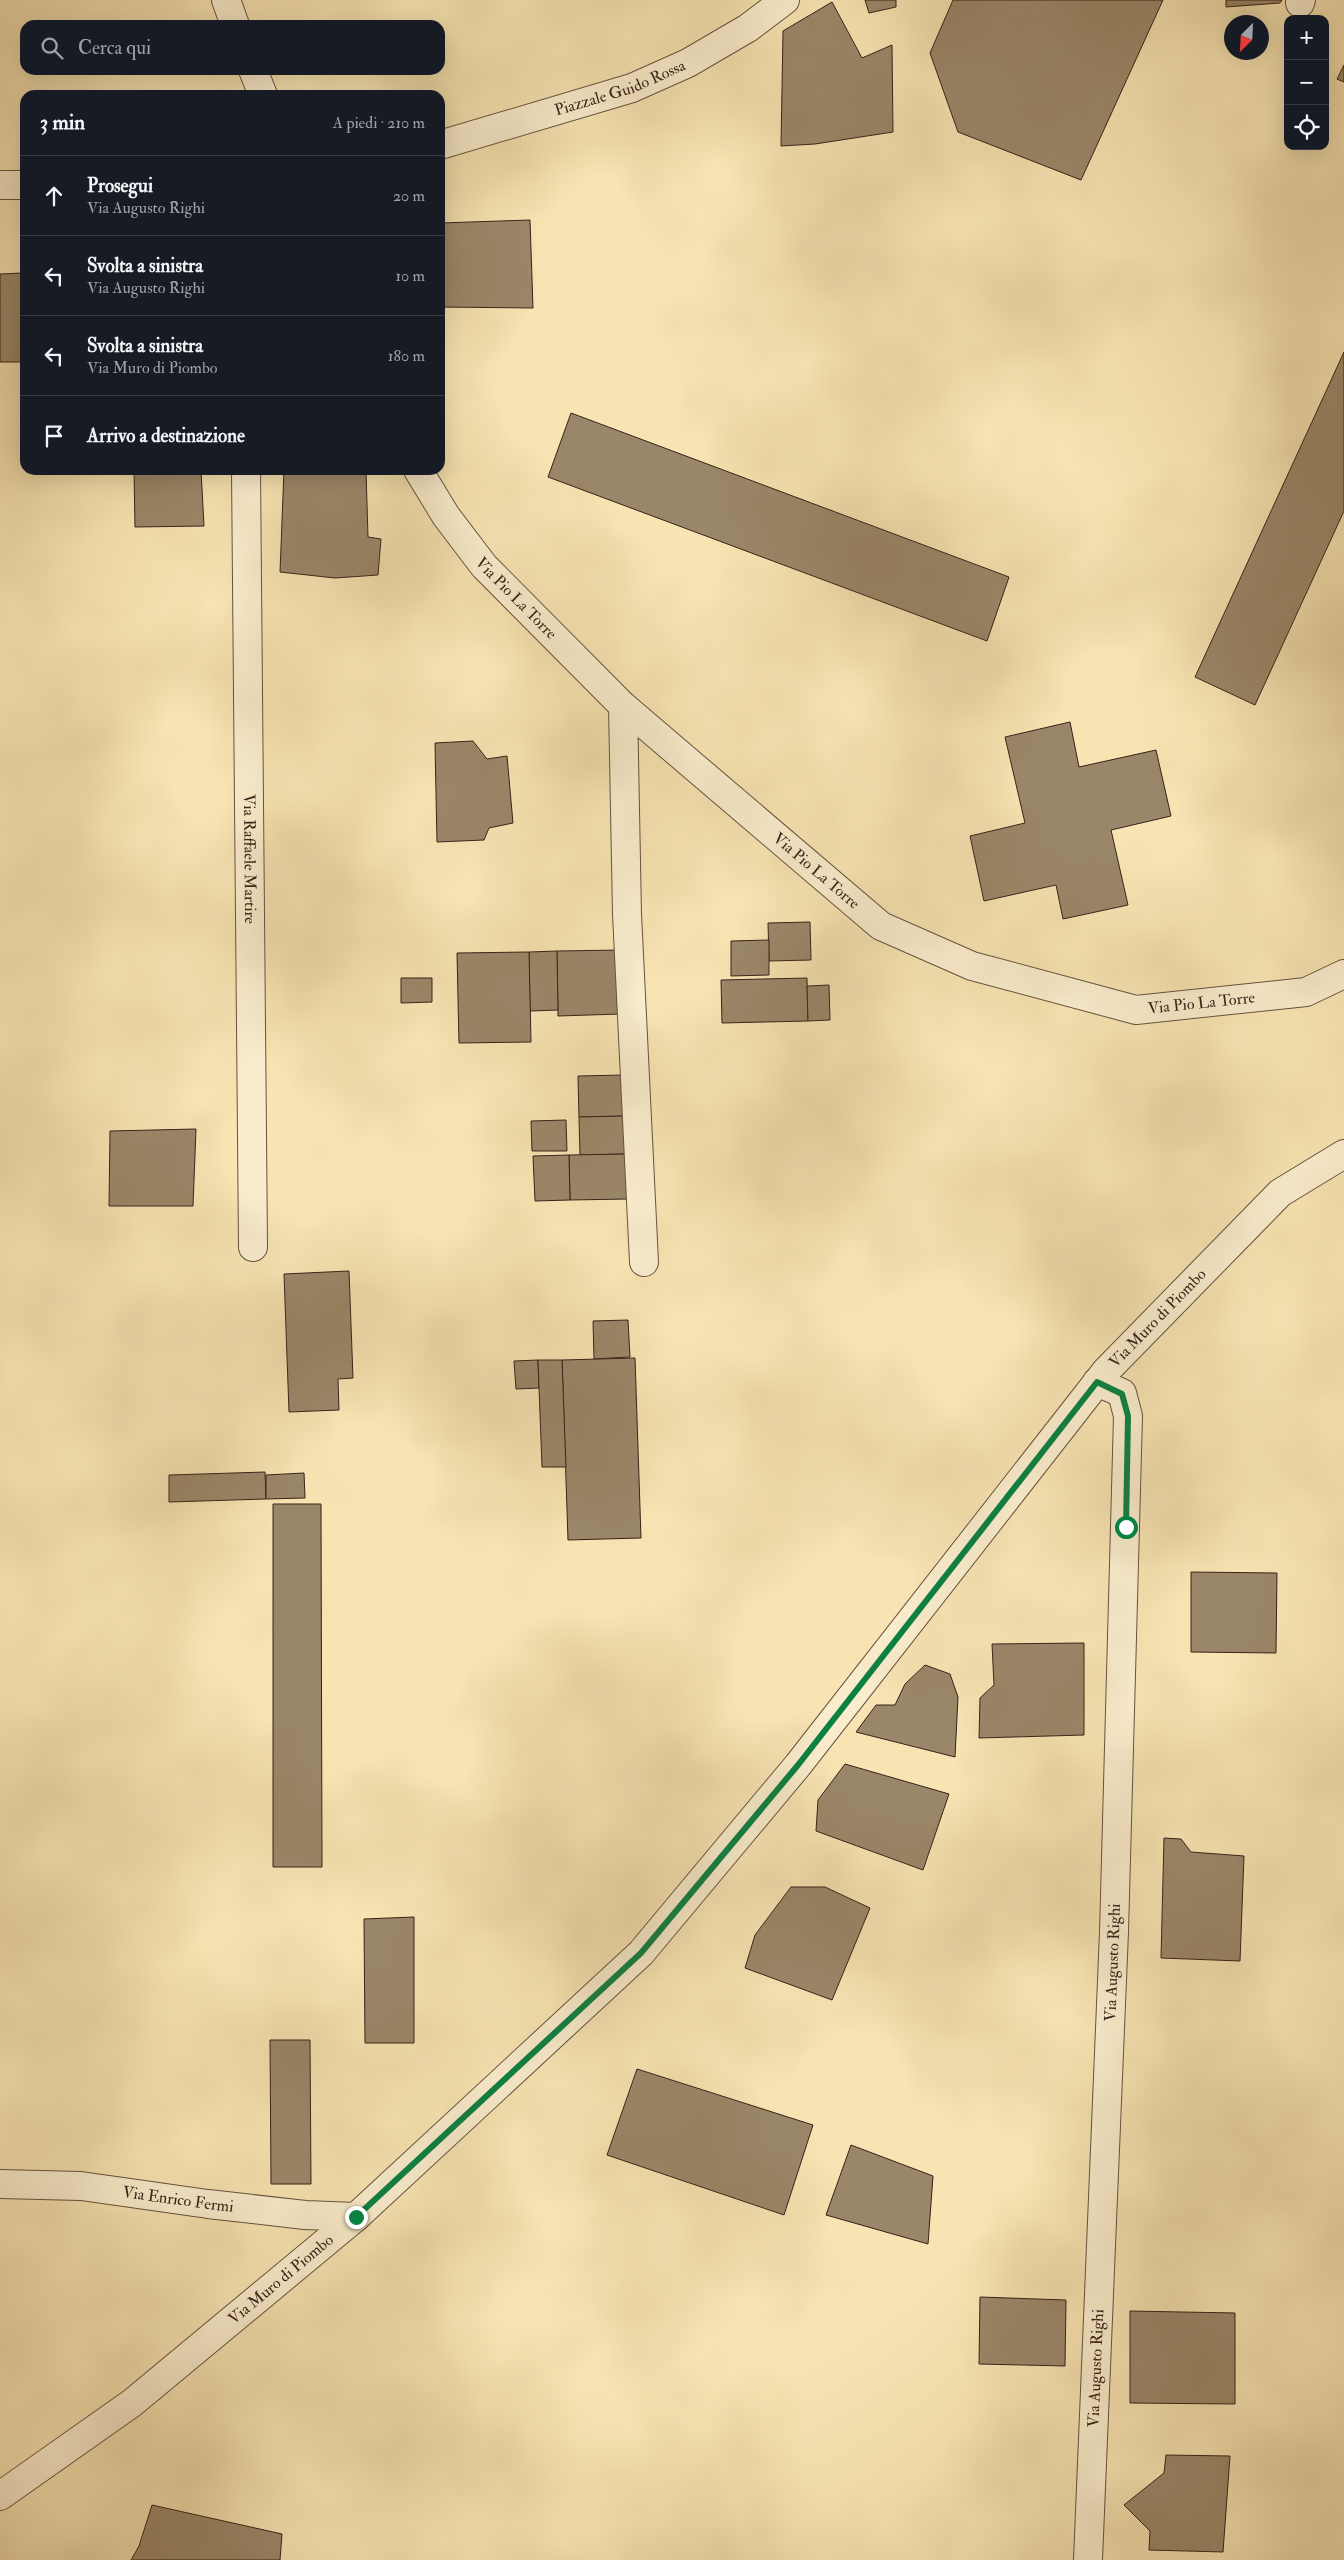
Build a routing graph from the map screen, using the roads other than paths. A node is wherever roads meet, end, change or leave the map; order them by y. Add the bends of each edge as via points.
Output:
1 (226, 0) edge
2 (784, 0) edge
3 (233, 20) edge
4 (255, 75) edge
5 (261, 90) edge
6 (445, 144) edge
7 (0, 185) edge
8 (20, 185) edge
9 (246, 475) edge
10 (421, 475) edge
11 (623, 706) junction
12 (1344, 974) edge
13 (1344, 1154) edge
14 (253, 1247) dead end
15 (644, 1262) dead end
16 (1097, 1382) junction
17 (0, 2184) edge
18 (356, 2217) junction
19 (0, 2496) edge
20 (1088, 2560) edge

1 - 3 street
2 - 6 street, Piazzale Guido Rossa via 740,33 688,63 632,88
4 - 5 street
7 - 8 street
9 - 14 street, Via Raffaele Martire
10 - 11 street, Via Pio La Torre via 446,516 484,566
11 - 12 street, Via Pio La Torre via 881,926 972,966 1136,1010 1306,992
11 - 15 street via 626,904
13 - 16 street, Via Muro di Piombo via 1280,1192
16 - 18 street, Via Muro di Piombo via 798,1765 641,1953
16 - 20 street, Via Augusto Righi via 1122,1394 1128,1416 1115,1922
17 - 18 street, Via Enrico Fermi via 81,2186 305,2215
18 - 19 street, Via Muro di Piombo via 132,2403

